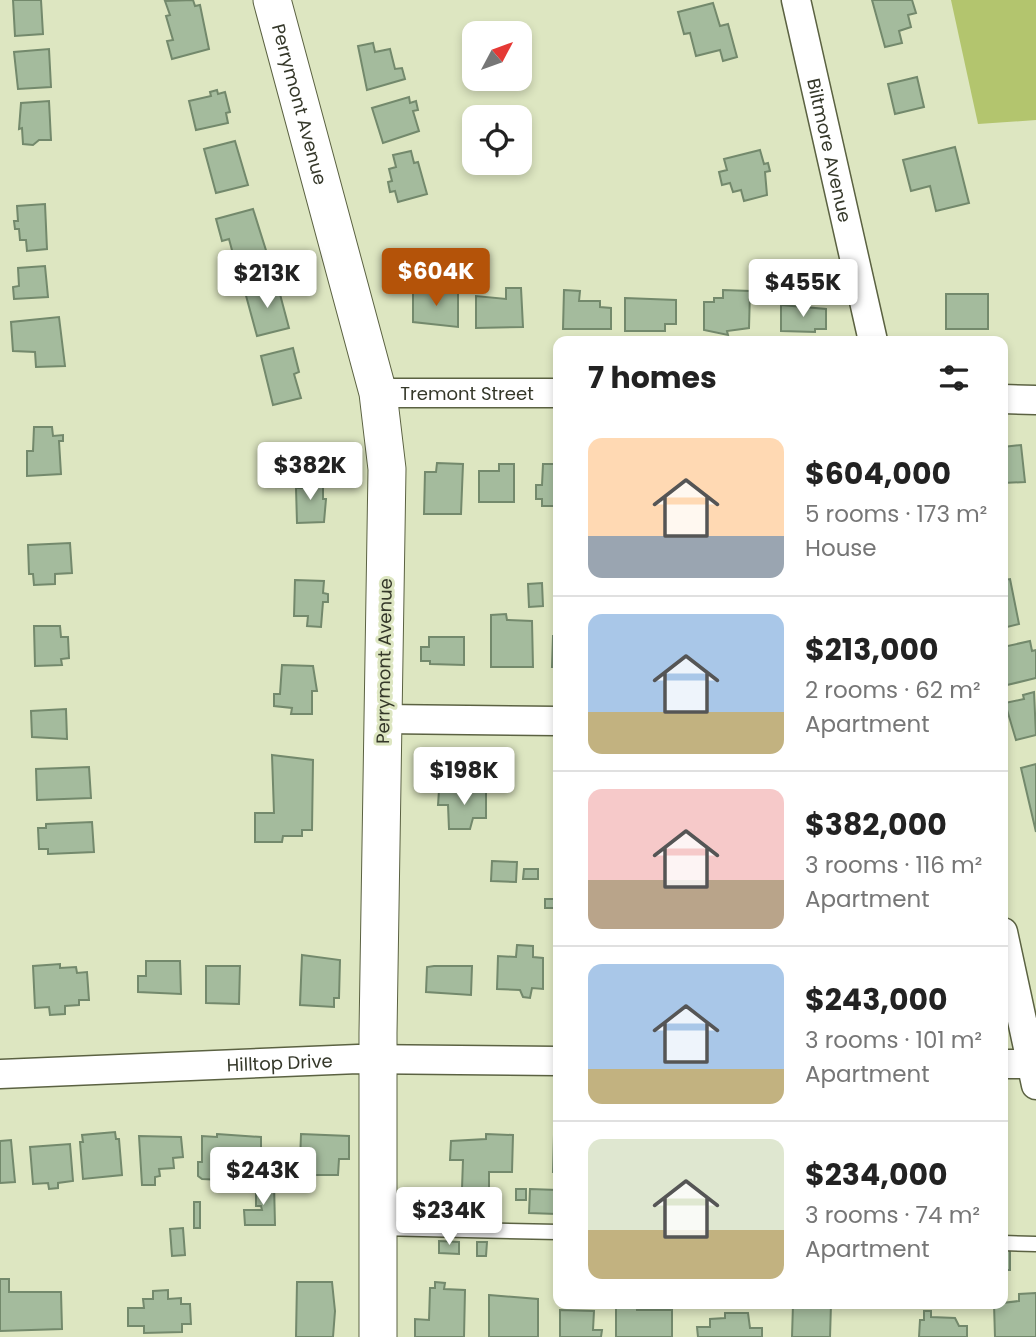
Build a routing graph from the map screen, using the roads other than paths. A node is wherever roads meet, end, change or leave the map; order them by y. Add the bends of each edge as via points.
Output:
1 (272, 0) edge
2 (796, 0) edge
3 (872, 336) edge
4 (378, 393) junction
5 (553, 393) edge
6 (1008, 399) edge
7 (1036, 400) edge
8 (383, 719) junction
9 (553, 721) edge
10 (1008, 955) edge
11 (378, 1060) junction
12 (553, 1061) edge
13 (1008, 1066) edge
14 (0, 1069) edge
15 (1034, 1075) edge
16 (378, 1228) junction
17 (553, 1233) edge
18 (1008, 1243) edge
19 (1036, 1244) edge
20 (378, 1337) edge

1 - 4 street, Perrymont Avenue
2 - 3 street, Biltmore Avenue
4 - 5 street, Tremont Street
4 - 8 street, Perrymont Avenue via 387,469
6 - 7 street
8 - 9 street
8 - 11 street, Perrymont Avenue
10 - 15 street
11 - 12 street, Hilltop Drive
11 - 14 street, Hilltop Drive
11 - 16 street, Perrymont Avenue
13 - 15 street
16 - 17 lane
16 - 20 street, Perrymont Avenue
18 - 19 lane

